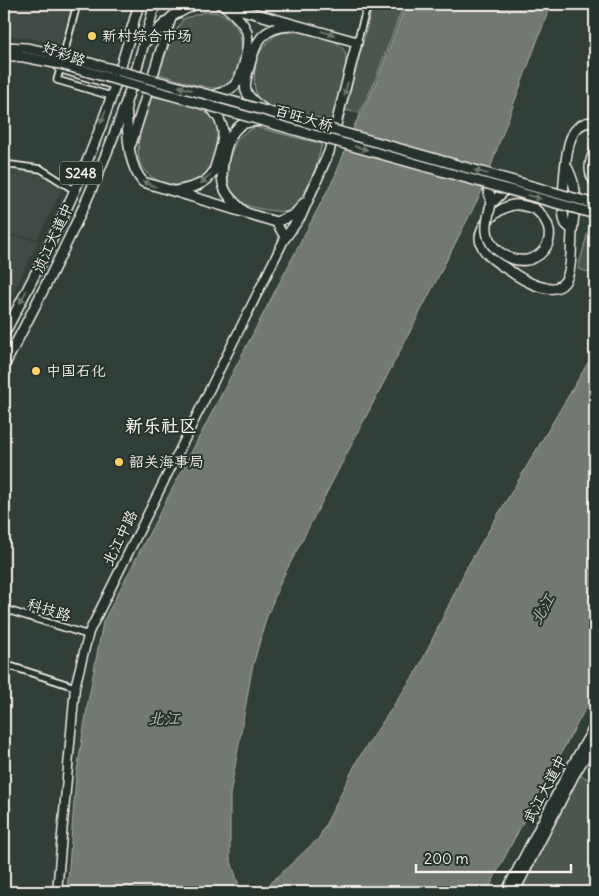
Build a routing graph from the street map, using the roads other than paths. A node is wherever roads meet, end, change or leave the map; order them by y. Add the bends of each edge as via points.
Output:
1 (77, 4) edge
2 (139, 4) edge
3 (155, 4) edge
4 (196, 4) edge
5 (222, 4) edge
6 (368, 4) edge
7 (246, 7) edge
8 (171, 18) junction
9 (298, 25) junction
10 (357, 42) junction
11 (143, 44) junction
12 (251, 45) junction
13 (4, 46) edge
14 (4, 55) edge
15 (60, 68) junction
16 (115, 85) junction
17 (111, 96) junction
18 (213, 96) junction
19 (126, 102) junction
20 (208, 105) junction
21 (266, 111) junction
22 (263, 121) junction
23 (595, 122) edge
24 (130, 147) junction
25 (595, 150) edge
26 (4, 164) edge
27 (566, 167) junction
28 (595, 182) edge
29 (488, 184) junction
30 (506, 189) junction
31 (74, 190) junction
32 (174, 192) junction
33 (312, 192) junction
34 (491, 204) junction
35 (595, 204) edge
36 (246, 213) junction
37 (595, 214) edge
38 (276, 222) junction
39 (572, 229) junction
40 (285, 238) junction
41 (4, 334) edge
42 (4, 366) edge
43 (4, 609) edge
44 (88, 635) junction
45 (4, 664) edge
46 (75, 687) junction
47 (595, 726) edge
48 (595, 740) edge
49 (57, 892) edge
50 (506, 892) edge
51 (514, 892) edge

1 - 15 street
2 - 16 main road, 浈江大道中 / S248
3 - 11 main road, 浈江大道中 / S248
4 - 8 main road via 180,10
5 - 7 main road
5 - 12 main road via 246,29
6 - 10 street
7 - 9 main road
8 - 11 main road
8 - 24 main road
9 -> 10 main road
9 - 12 main road via 268,31
10 -> 33 main road via 330,152
11 - 19 main road, 浈江大道中 / S248
12 - 18 main road via 237,82
12 - 21 main road via 246,90 252,100
13 - 15 street, 好彩路
18 -> 13 main road, 百旺大桥, bridge via 56,54
14 - 20 main road, 百旺大桥, bridge via 60,64
15 - 16 street, 好彩路
15 - 17 street via 57,80
16 - 17 main road, 浈江大道中 / S248
17 -> 31 main road, 浈江大道中 / S248
18 - 21 main road, 百旺大桥, bridge
19 - 24 main road
19 - 42 main road, 浈江大道中 / S248 via 87,199
20 - 22 main road, 百旺大桥, bridge
20 -> 32 main road via 222,122 223,138 211,175 199,185
35 -> 21 main road, 百旺大桥, bridge
22 -> 29 main road, 百旺大桥, bridge
22 - 36 main road via 243,124 228,140 222,177 225,190
23 - 27 main road via 579,126 571,138
32 -> 24 main road via 143,182
25 - 28 main road via 590,165
26 - 31 street via 41,169
27 - 39 main road via 575,187 576,209
27 - 39 main road via 562,211 566,224
29 - 30 main road, 百旺大桥, bridge
29 - 34 main road
30 - 34 main road
30 -> 37 main road, 百旺大桥, bridge
31 -> 41 main road, 浈江大道中 / S248
32 - 36 main road
33 - 38 main road via 294,215
33 - 40 main road via 298,221
34 - 39 main road, bridge via 487,221 487,231 489,240 509,258 527,260 541,254 550,237 546,220 535,209 519,205 506,207 492,217 480,232 481,244 491,257 542,289 559,286 566,280
36 - 38 main road
38 - 40 street
40 - 44 street, 北江中路
43 - 44 street, 科技路
44 - 46 street, 北江中路
45 - 46 street
46 - 49 street, 北江中路
47 - 50 main road, 武江大道中
48 - 51 main road, 武江大道中

